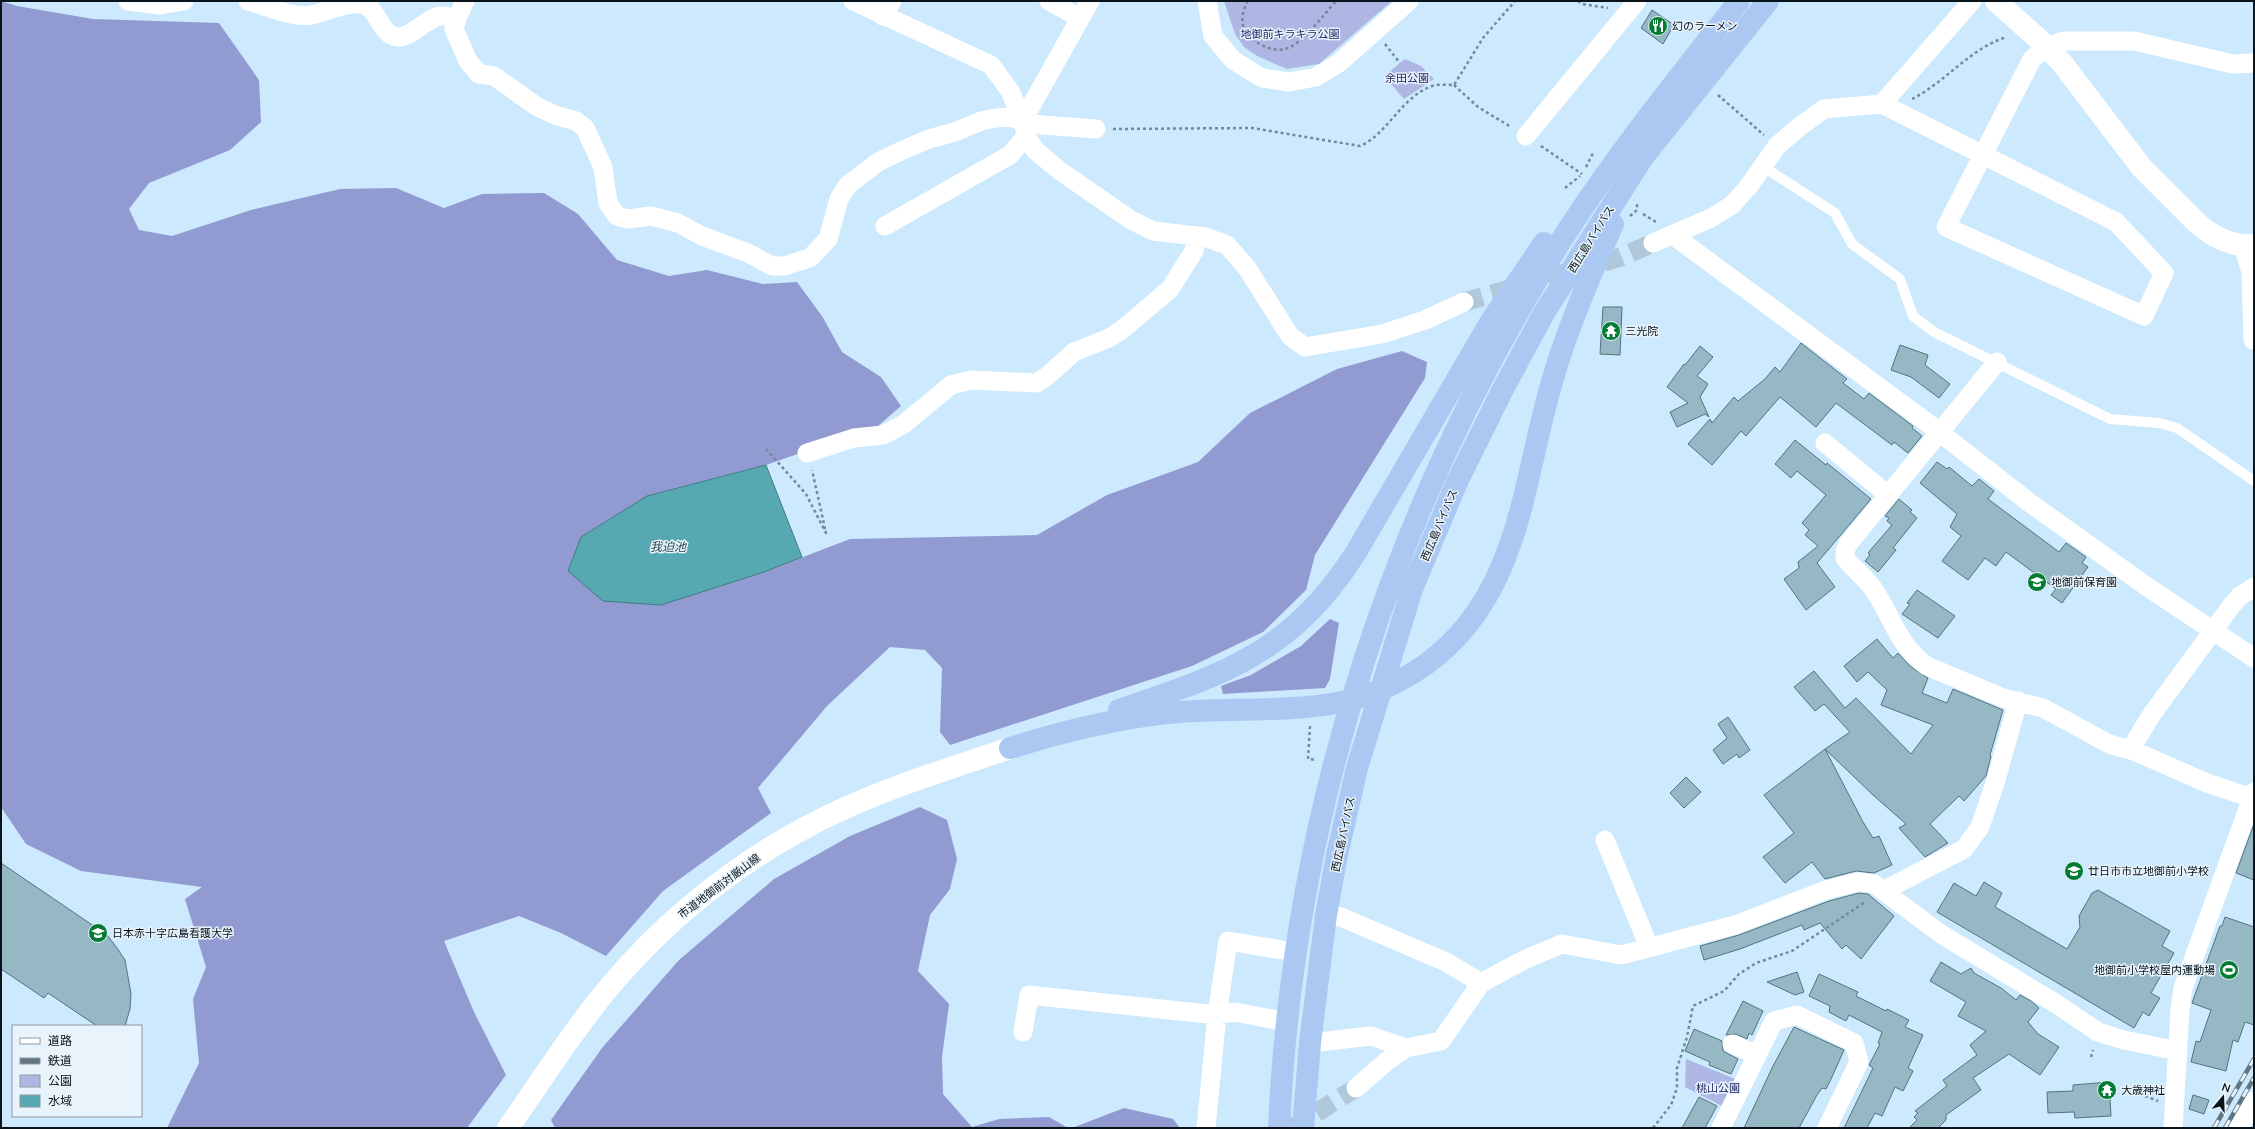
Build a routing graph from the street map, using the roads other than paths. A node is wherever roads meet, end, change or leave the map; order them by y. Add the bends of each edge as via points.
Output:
1 (128, 1) edge
2 (184, 1) edge
3 (248, 1) edge
4 (464, 1) edge
5 (853, 1) edge
6 (1049, 1) edge
7 (1090, 1) edge
8 (1206, 1) edge
9 (1409, 1) edge
10 (1740, 1) edge
11 (1768, 1) edge
12 (1972, 1) edge
13 (1996, 1) edge
14 (1632, 7) edge
15 (888, 9) edge
16 (457, 18) junction
17 (1080, 18) junction
18 (2047, 47) junction
19 (2254, 63) edge
20 (1658, 102) junction
21 (1882, 104) junction
22 (1024, 128) junction
23 (1096, 129) road end
24 (1526, 136) road end
25 (1982, 154) junction
26 (1643, 157) junction
27 (1762, 166) junction
28 (893, 226) dead end
29 (1196, 236) junction
30 (1674, 236) junction
31 (1653, 243) tunnel mouth
32 (2248, 245) edge
33 (1464, 302) tunnel mouth
34 (2253, 340) dead end
35 (1997, 362) junction
36 (1940, 432) junction
37 (1825, 443) dead end
38 (807, 452) road end
39 (2254, 481) edge
40 (1888, 495) junction
41 (2254, 587) edge
42 (2212, 631) junction
43 (2254, 658) edge
44 (2018, 701) junction
45 (1010, 748) junction
46 (2130, 750) junction
47 (2252, 803) edge
48 (1605, 840) dead end
49 (1883, 891) junction
50 (1326, 915) junction
51 (1649, 947) junction
52 (1282, 950) dead end
53 (1481, 983) junction
54 (1217, 1016) junction
55 (1287, 1022) junction
56 (1023, 1032) dead end
57 (1310, 1043) junction
58 (1732, 1044) dead end
59 (1406, 1048) junction
60 (2178, 1051) junction
61 (1757, 1055) junction
62 (1356, 1088) tunnel mouth
63 (2254, 1101) edge
64 (508, 1128) edge
65 (1206, 1128) edge
66 (1279, 1128) edge
67 (1303, 1128) edge
68 (1721, 1128) edge
69 (1827, 1128) edge
70 (2173, 1128) edge
71 (2239, 1128) edge

1 - 2 street via 160,5
3 - 16 street via 282,11 309,15 327,12 341,4 353,2 367,5 390,34 399,37 407,35 427,20 440,15
4 - 16 street
5 - 15 street
6 - 17 street
7 - 17 street
8 - 9 street via 1213,36 1233,60 1262,78 1289,82 1316,77 1340,63
10 - 20 highway, 西広島バイパス
11 - 26 highway, 西広島バイパス
12 - 21 street
13 - 18 street
14 - 24 street
15 - 22 street via 992,65 1010,91
16 - 22 street via 454,29 468,61 479,74 494,76 536,106 554,116 576,121 585,128 603,166 608,203 617,216 628,219 651,216 678,223 702,236 778,267 810,258 820,249 828,239 839,199 848,186 878,162 929,139 981,121 1009,117
17 - 22 street
18 - 19 street via 2064,41 2134,41 2233,64
18 - 25 street via 2032,59
18 - 32 street via 2079,84 2149,176 2205,231 2226,241
20 - 45 highway via 1584,190 1520,276 1347,566 1298,623 1250,659 1223,673
20 - 55 highway, 西広島バイパス via 1584,206 1513,321 1464,414 1404,551 1365,657 1323,809 1303,912
21 - 25 street
21 - 27 street via 1824,109 1799,126 1777,146
22 - 23 street via 1042,125
22 - 28 street via 1010,156
22 - 29 street via 1035,150 1060,171 1131,220 1153,231
25 - 25 street via 2116,222 2164,273 2144,316 1946,227
26 - 45 highway via 1576,309 1547,398 1507,555 1490,594 1451,644 1400,681 1315,714 1167,713 1061,732
26 - 50 highway, 西広島バイパス via 1544,312 1457,482 1412,589 1357,768
27 - 30 street via 1732,205
27 - 35 lane via 1835,213 1852,244 1900,279 1913,316 1934,332
29 - 33 street via 1227,245 1247,268 1290,336 1305,347 1382,334 1426,320
29 - 38 street via 1194,251 1170,289 1123,329 1109,338 1074,352 1036,383 971,380 951,385 904,424 883,435 854,438
30 - 31 street
30 - 36 street
32 - 34 street
35 - 36 street
35 - 39 lane via 2110,419 2159,423 2177,428
36 - 40 street
36 - 42 street via 2042,512
37 - 40 street
40 - 44 street via 1848,544 1845,558 1876,592 1901,641 1917,659 1937,671 2004,698
41 - 42 street via 2236,600
42 - 43 street
42 - 46 street via 2152,714
44 - 46 street via 2043,708 2102,741
44 - 49 street via 1980,827 1964,849
45 - 64 street, 市道地御前対厳山線 via 845,808 792,834 712,888 651,941 611,985 584,1018
46 - 47 street
47 - 60 street via 2183,988
48 - 51 street
49 - 51 street via 1874,884 1858,882 1826,890 1735,925
49 - 60 street via 1941,934 2098,1032
50 - 53 street via 1341,917 1439,958
50 - 57 highway, 西広島バイパス
51 - 53 street via 1621,956 1562,944 1526,959
52 - 54 street via 1228,941
53 - 59 street via 1441,1041
54 - 55 street via 1235,1012
54 - 56 street via 1029,995
54 - 65 street
55 - 66 highway, 西広島バイパス
57 - 59 street via 1371,1036
57 - 67 highway, 西広島バイパス
58 - 61 street
59 - 62 street
60 - 70 street
61 - 68 street
61 - 69 street via 1774,1021 1797,1015 1854,1043 1859,1062
63 - 71 street

